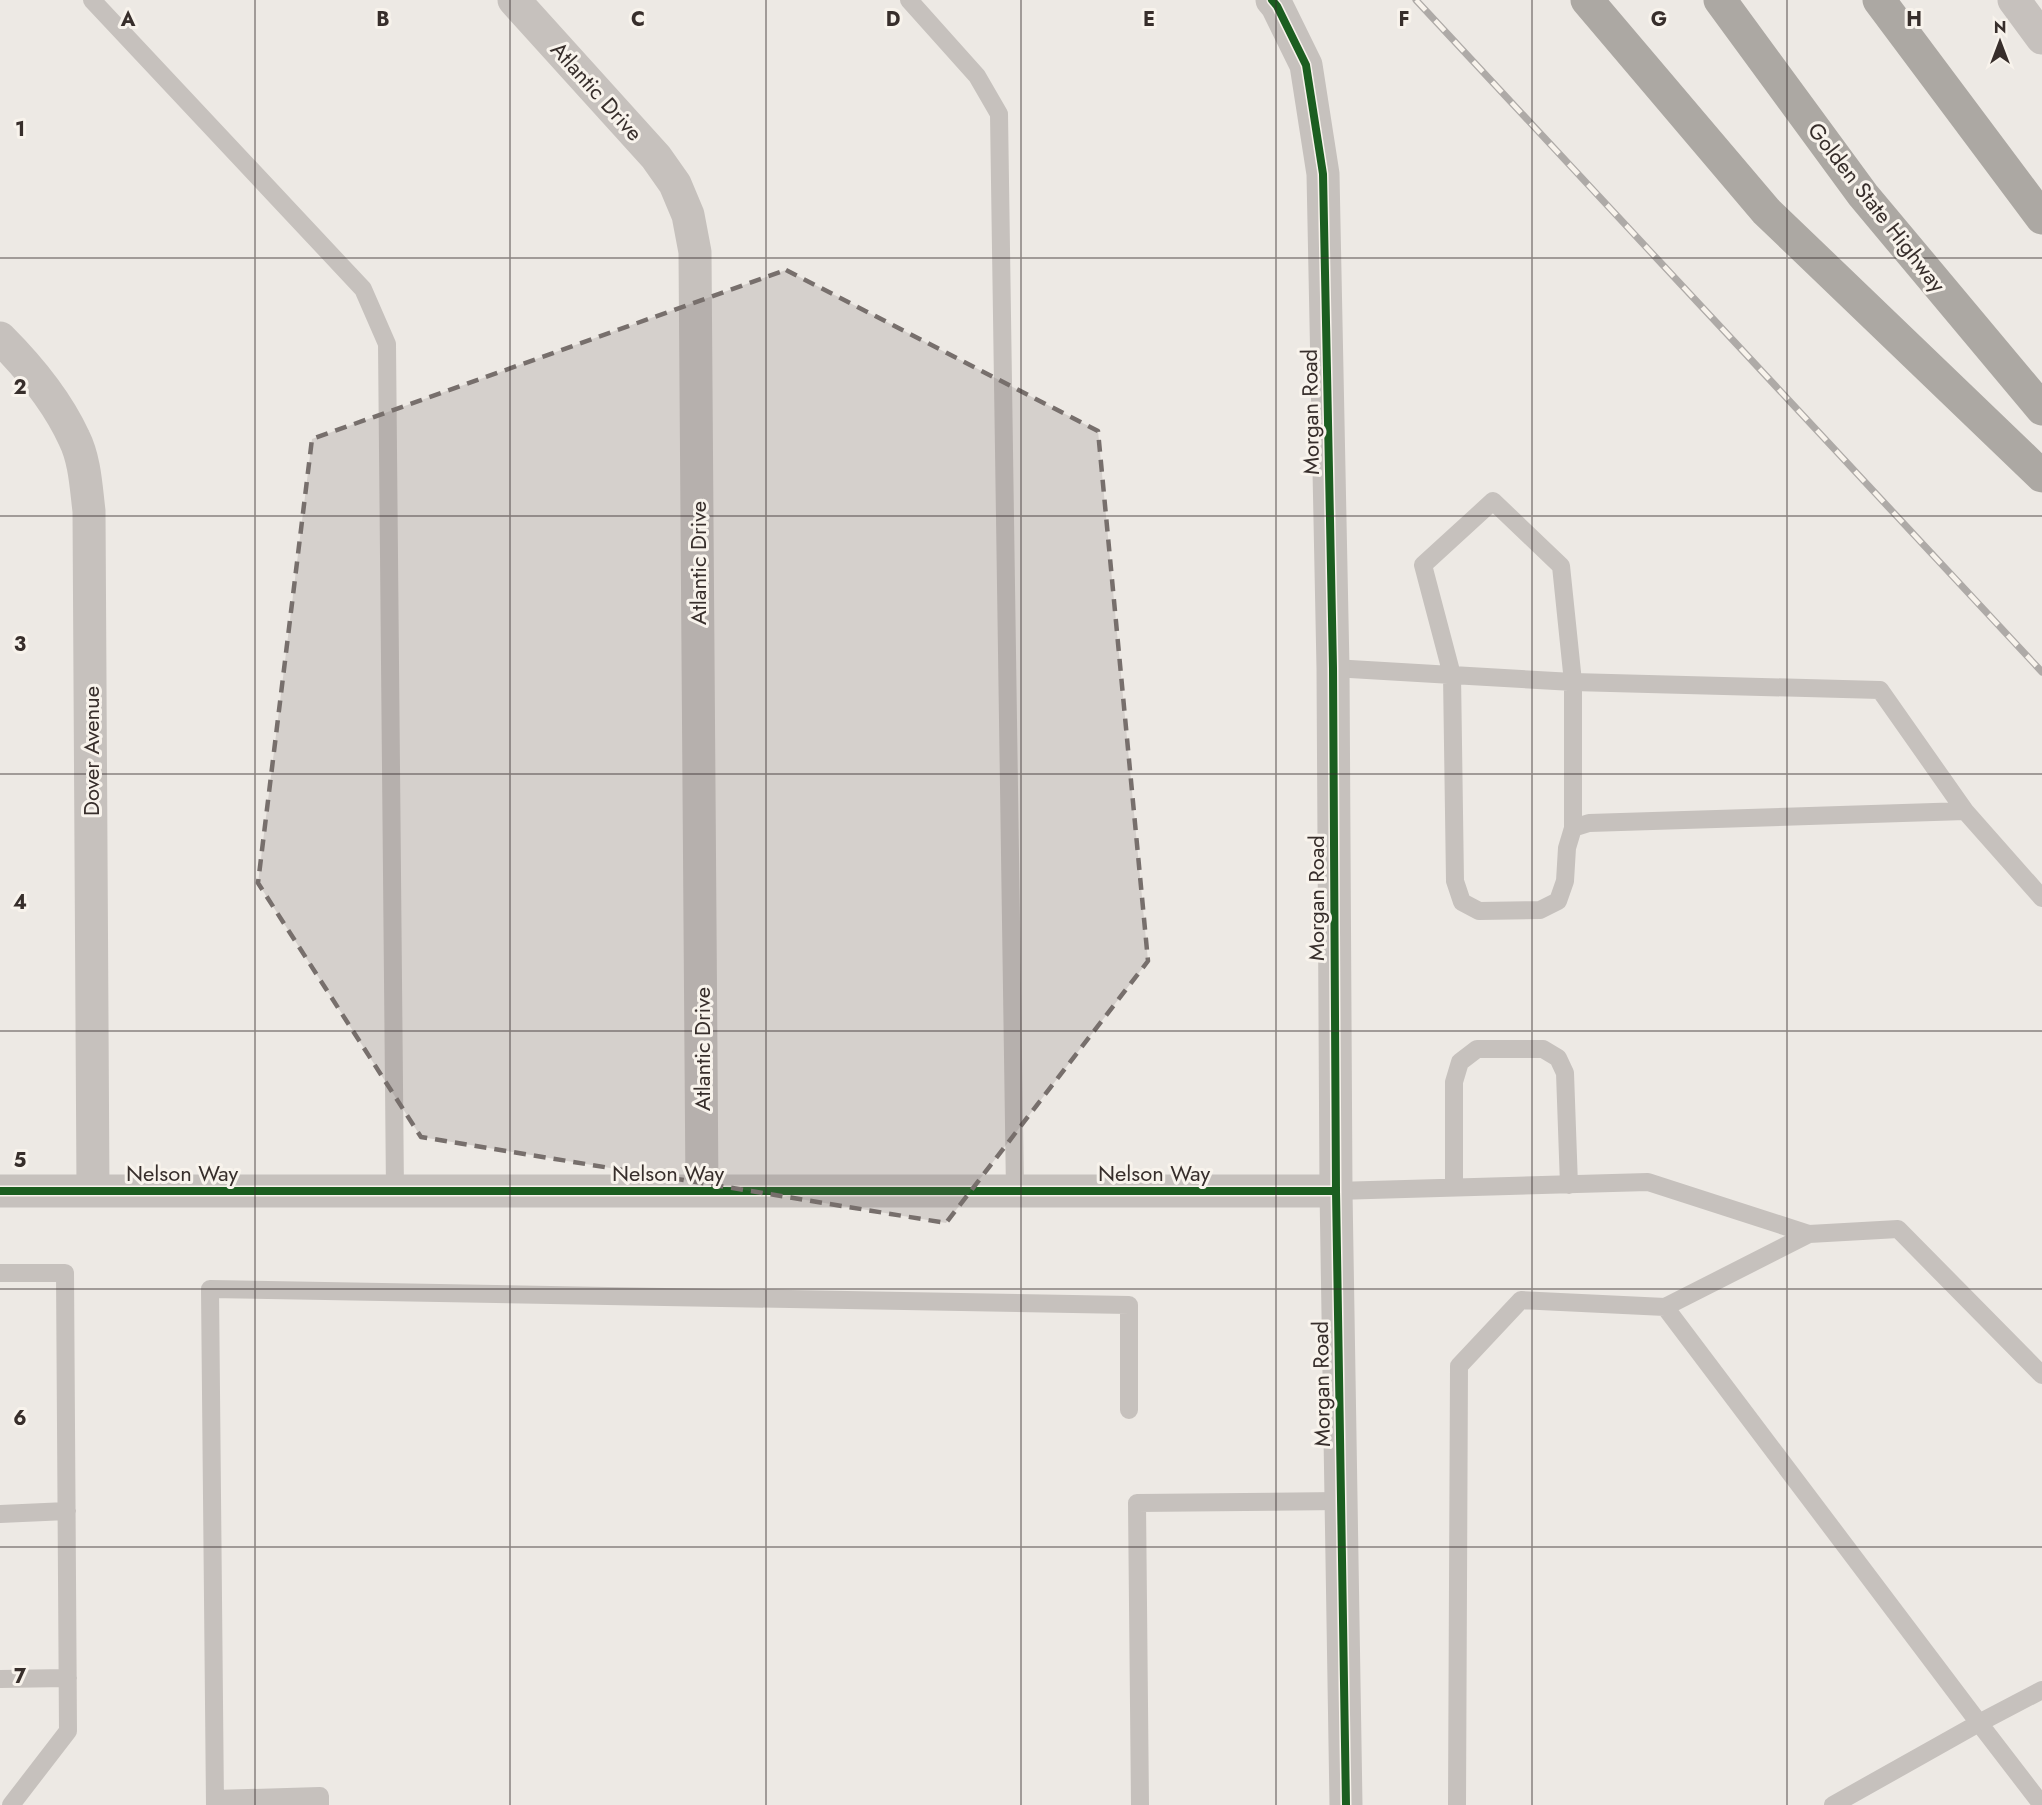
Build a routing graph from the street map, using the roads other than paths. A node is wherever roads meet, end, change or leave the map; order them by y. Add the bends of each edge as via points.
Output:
1 (92, 0) edge
2 (514, 0) edge
3 (909, 0) edge
4 (1272, 0) edge
5 (1587, 0) edge
6 (1720, 0) edge
7 (1879, 0) edge
8 (1890, 0) edge
9 (2014, 0) edge
10 (2042, 39) edge
11 (1915, 49) junction
12 (2042, 218) edge
13 (0, 338) edge
14 (2042, 409) edge
15 (2042, 476) edge
16 (1333, 668) junction
17 (1452, 675) junction
18 (1573, 682) junction
19 (1965, 812) junction
20 (1573, 828) junction
21 (2042, 898) edge
22 (1569, 1185) junction
23 (1454, 1187) junction
24 (0, 1191) edge
25 (93, 1191) junction
26 (395, 1191) junction
27 (702, 1191) junction
28 (1015, 1191) junction
29 (1336, 1191) junction
30 (1809, 1234) junction
31 (0, 1273) edge
32 (1665, 1307) junction
33 (2042, 1375) edge
34 (1129, 1410) dead end
35 (1341, 1501) junction
36 (67, 1511) junction
37 (0, 1514) edge
38 (68, 1678) junction
39 (0, 1679) edge
40 (2042, 1690) edge
41 (1979, 1723) junction
42 (215, 1802) edge
43 (11, 1805) edge
44 (320, 1805) edge
45 (1140, 1805) edge
46 (1346, 1805) edge
47 (1458, 1805) edge
48 (1833, 1805) edge
49 (2042, 1805) edge

1 - 26 lane via 363,289 387,344
2 - 27 street, Atlantic Drive via 656,157 675,184 688,215 695,252
3 - 28 lane via 977,76 999,114
4 - 16 street, Morgan Road via 1306,64 1323,174
5 - 15 highway via 1766,212
6 - 14 highway, Golden State Highway via 1863,195
7 - 11 highway
8 - 11 highway
9 - 10 street
11 - 12 highway
13 - 25 street, Dover Avenue via 30,368 75,439 89,511
16 - 17 lane
16 - 29 street, Morgan Road
17 - 18 lane
17 - 18 lane via 1423,565 1493,501 1561,566
17 - 20 lane via 1455,881 1462,902 1479,912 1540,910 1558,901 1566,881 1567,848
18 - 19 lane via 1880,690
18 - 20 lane
19 - 20 lane via 1589,823
19 - 21 lane
22 - 23 lane
22 - 23 lane via 1565,1073 1558,1058 1543,1048 1477,1049 1460,1062 1454,1082
22 - 30 lane via 1648,1182
23 - 29 lane
24 - 25 street, Nelson Way
25 - 26 street, Nelson Way
26 - 27 street, Nelson Way
27 - 28 street, Nelson Way
28 - 29 street, Nelson Way
29 - 35 street, Morgan Road
30 - 32 lane
30 - 33 lane via 1898,1229
31 - 36 lane via 65,1273
32 - 41 lane
32 - 47 lane via 1521,1300 1459,1366
34 - 42 lane via 1129,1305 210,1289
35 - 45 lane via 1137,1503
35 - 46 street, Morgan Road
36 - 37 lane
36 - 38 lane
38 - 39 lane
38 - 43 lane via 68,1731
40 - 41 lane
41 - 48 lane
41 - 49 lane
42 - 44 lane via 320,1796

